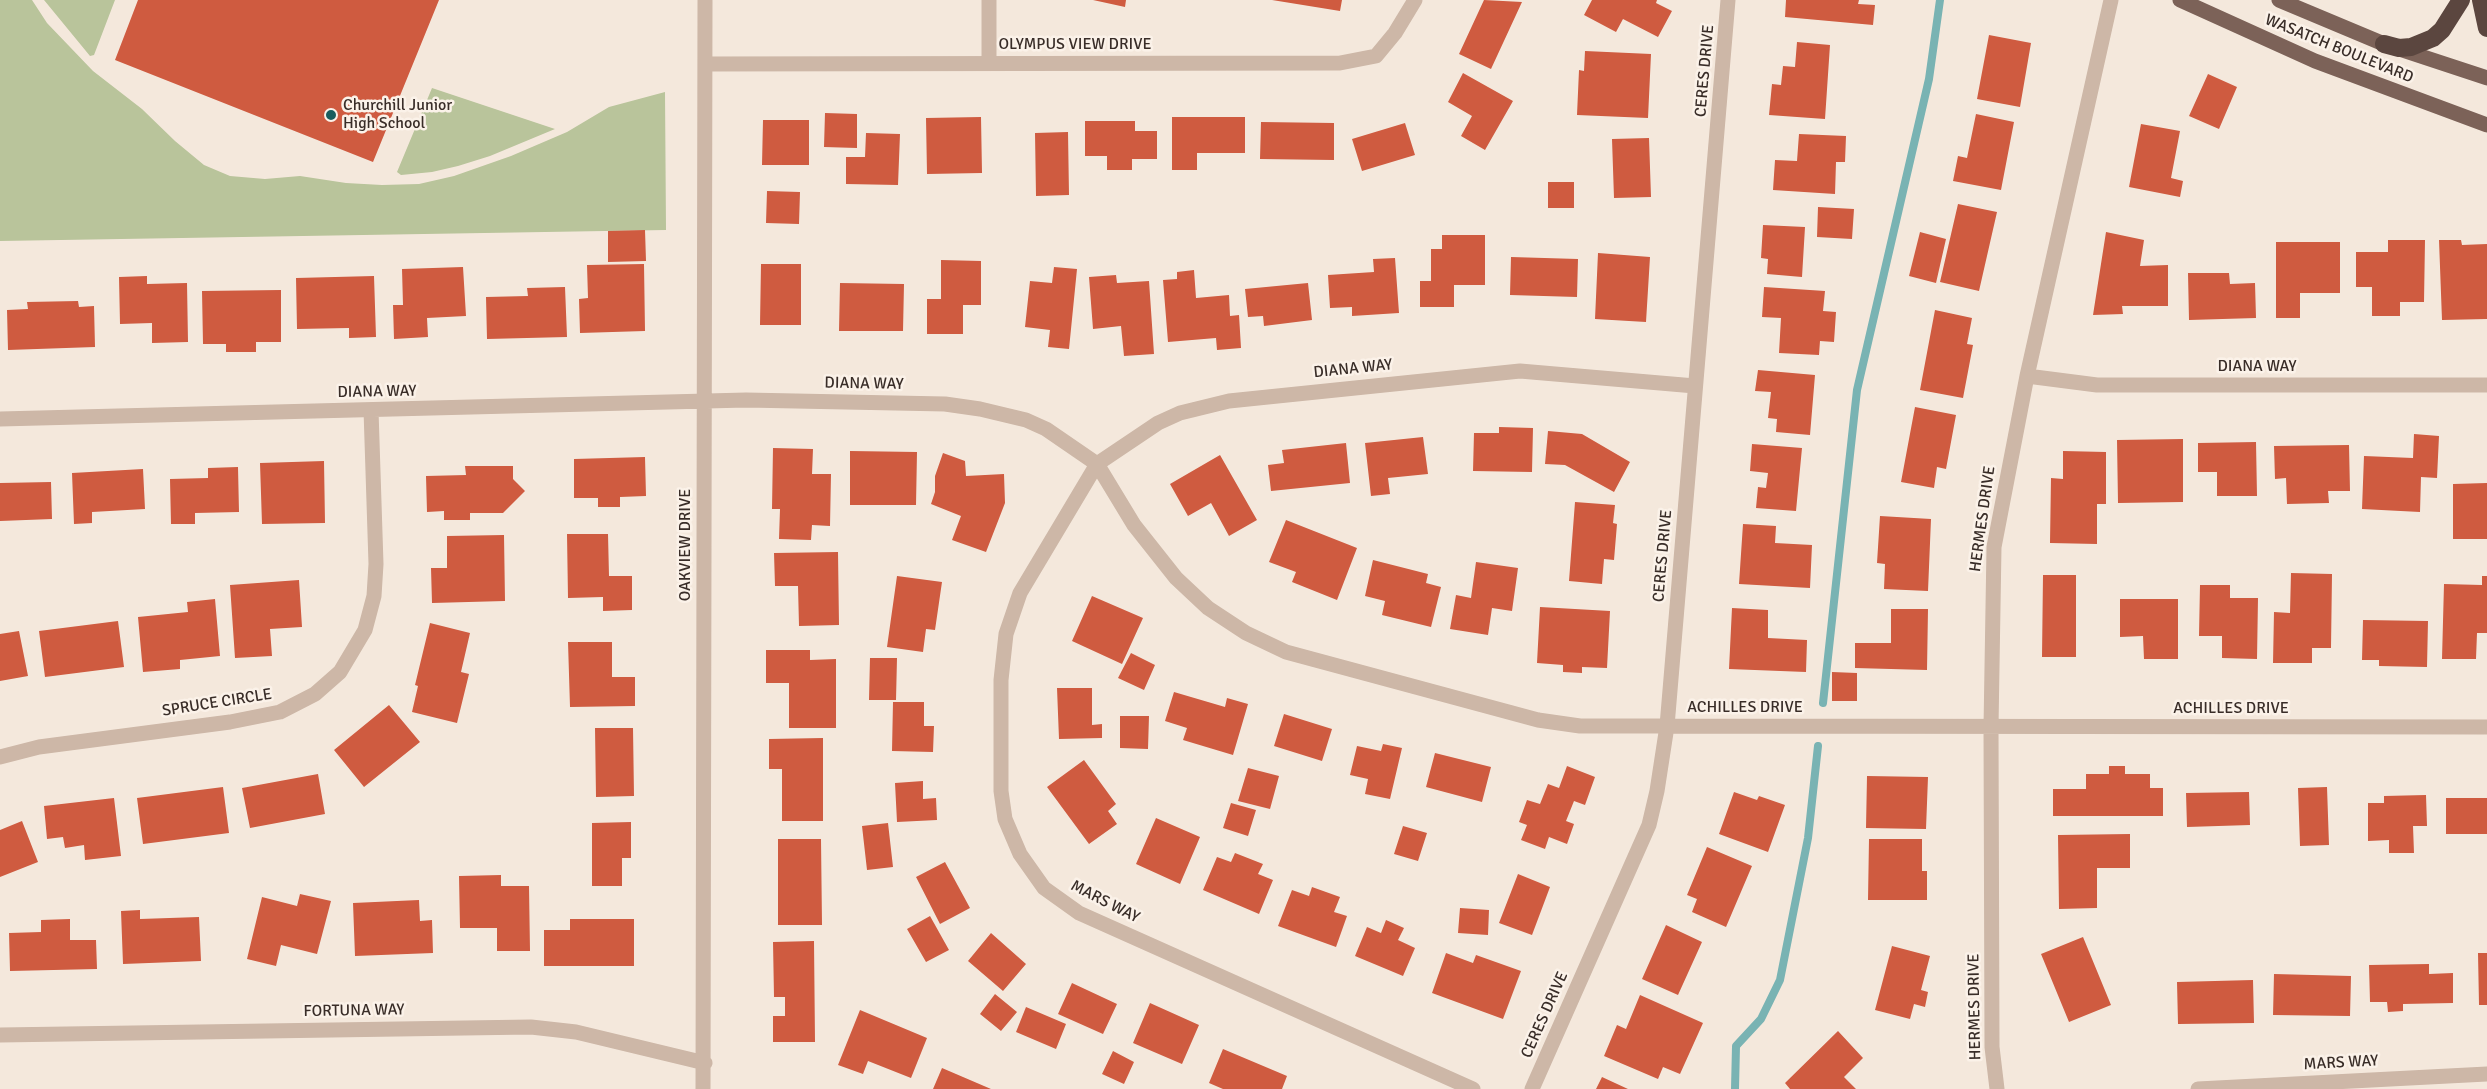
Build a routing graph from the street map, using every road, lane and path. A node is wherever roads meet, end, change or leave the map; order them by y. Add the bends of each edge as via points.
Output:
1 (705, 0) edge
2 (989, 0) edge
3 (1415, 0) edge
4 (1728, 0) edge
5 (2111, 0) edge
6 (2180, 0) edge
7 (2280, 0) edge
8 (2461, 0) edge
9 (2481, 0) edge
10 (2487, 28) edge
11 (2384, 44) junction
12 (989, 63) junction
13 (705, 64) junction
14 (2487, 78) edge
15 (2487, 125) edge
16 (2027, 376) junction
17 (1695, 386) junction
18 (2487, 386) edge
19 (704, 401) junction
20 (370, 410) junction
21 (0, 419) edge
22 (1097, 464) junction
23 (1667, 726) junction
24 (1991, 727) junction
25 (2487, 727) edge
26 (0, 757) edge
27 (0, 1035) edge
28 (705, 1062) junction
29 (2487, 1074) edge
30 (703, 1089) edge
31 (1473, 1089) edge
32 (1532, 1089) edge
33 (1997, 1089) edge
34 (2198, 1089) edge

1 - 13 street, OAKVIEW DRIVE
2 - 12 street
3 - 12 street, OLYMPUS VIEW DRIVE via 1376,56 1359,60 1321,64
4 - 17 street, CERES DRIVE
5 - 16 street, HERMES DRIVE
6 - 15 main road, WASATCH BOULEVARD via 2315,61
7 - 11 main road, WASATCH BOULEVARD
8 - 11 highway via 2433,38 2411,47
9 - 10 highway
11 - 14 main road, WASATCH BOULEVARD
12 - 13 street, OLYMPUS VIEW DRIVE
13 - 19 street, OAKVIEW DRIVE
16 - 18 street, DIANA WAY via 2097,385
16 - 24 street, HERMES DRIVE via 1994,547
17 - 22 street, DIANA WAY via 1540,371 1501,371 1229,401 1180,413 1158,423
17 - 23 street, CERES DRIVE
19 - 20 street, DIANA WAY
19 - 22 street, DIANA WAY via 945,404 980,409 1046,429
19 - 28 street, OAKVIEW DRIVE
20 - 21 street, DIANA WAY
20 - 26 street, SPRUCE CIRCLE via 374,596 365,630 340,672 315,694 280,712 39,747
22 - 23 street, ACHILLES DRIVE via 1134,525 1176,578 1226,621 1266,643 1286,652 1538,720 1566,725
22 - 31 street, MARS WAY via 1029,577 1006,634 1001,680 1001,791 1005,819 1020,854 1044,888 1079,913
23 - 24 street, ACHILLES DRIVE
23 - 32 street, CERES DRIVE via 1649,825
24 - 25 street, ACHILLES DRIVE
24 - 33 street, HERMES DRIVE via 1992,1047
27 - 28 street, FORTUNA WAY via 531,1027 576,1032
28 - 30 street, OAKVIEW DRIVE
29 - 34 street, MARS WAY

